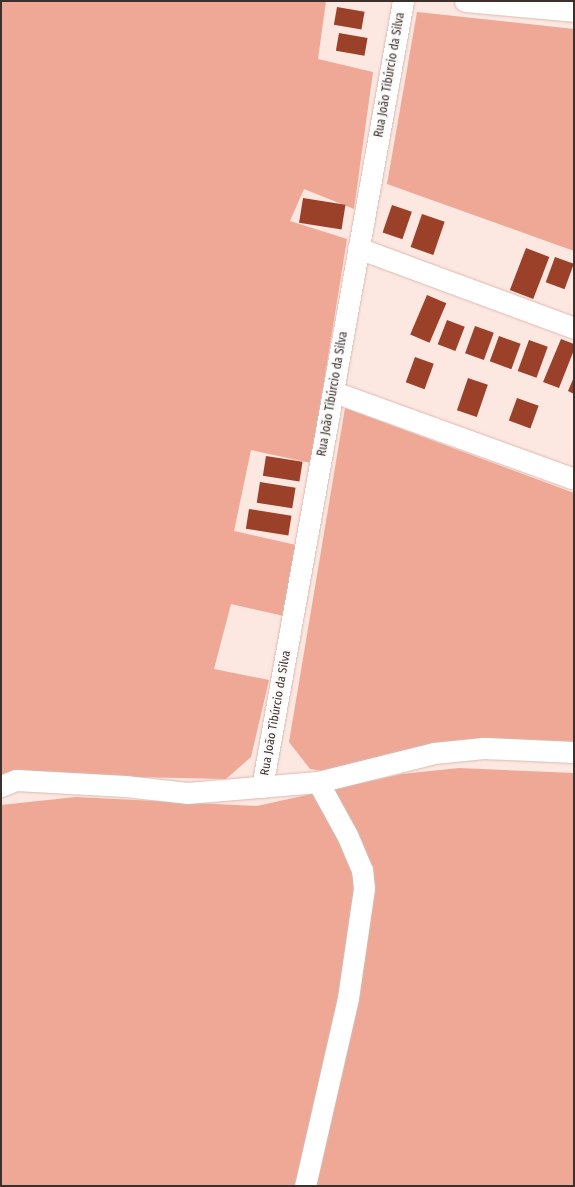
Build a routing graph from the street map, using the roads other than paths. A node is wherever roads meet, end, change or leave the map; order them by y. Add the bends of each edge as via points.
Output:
1 (403, 1) edge
2 (465, 1) edge
3 (574, 11) edge
4 (358, 248) junction
5 (574, 328) edge
6 (334, 392) junction
7 (574, 479) edge
8 (574, 752) edge
9 (318, 782) junction
10 (1, 786) edge
11 (262, 787) junction
12 (306, 1186) edge

1 - 4 street, Rua João Tibúrcio da Silva
2 - 3 street
4 - 5 street
4 - 6 street, Rua João Tibúrcio da Silva
6 - 7 street
6 - 11 street, Rua João Tibúrcio da Silva
8 - 9 street via 484,748 434,753
9 - 11 street
9 - 12 street via 347,835 362,870 364,888 348,998
10 - 11 street via 16,780 124,786 187,793

